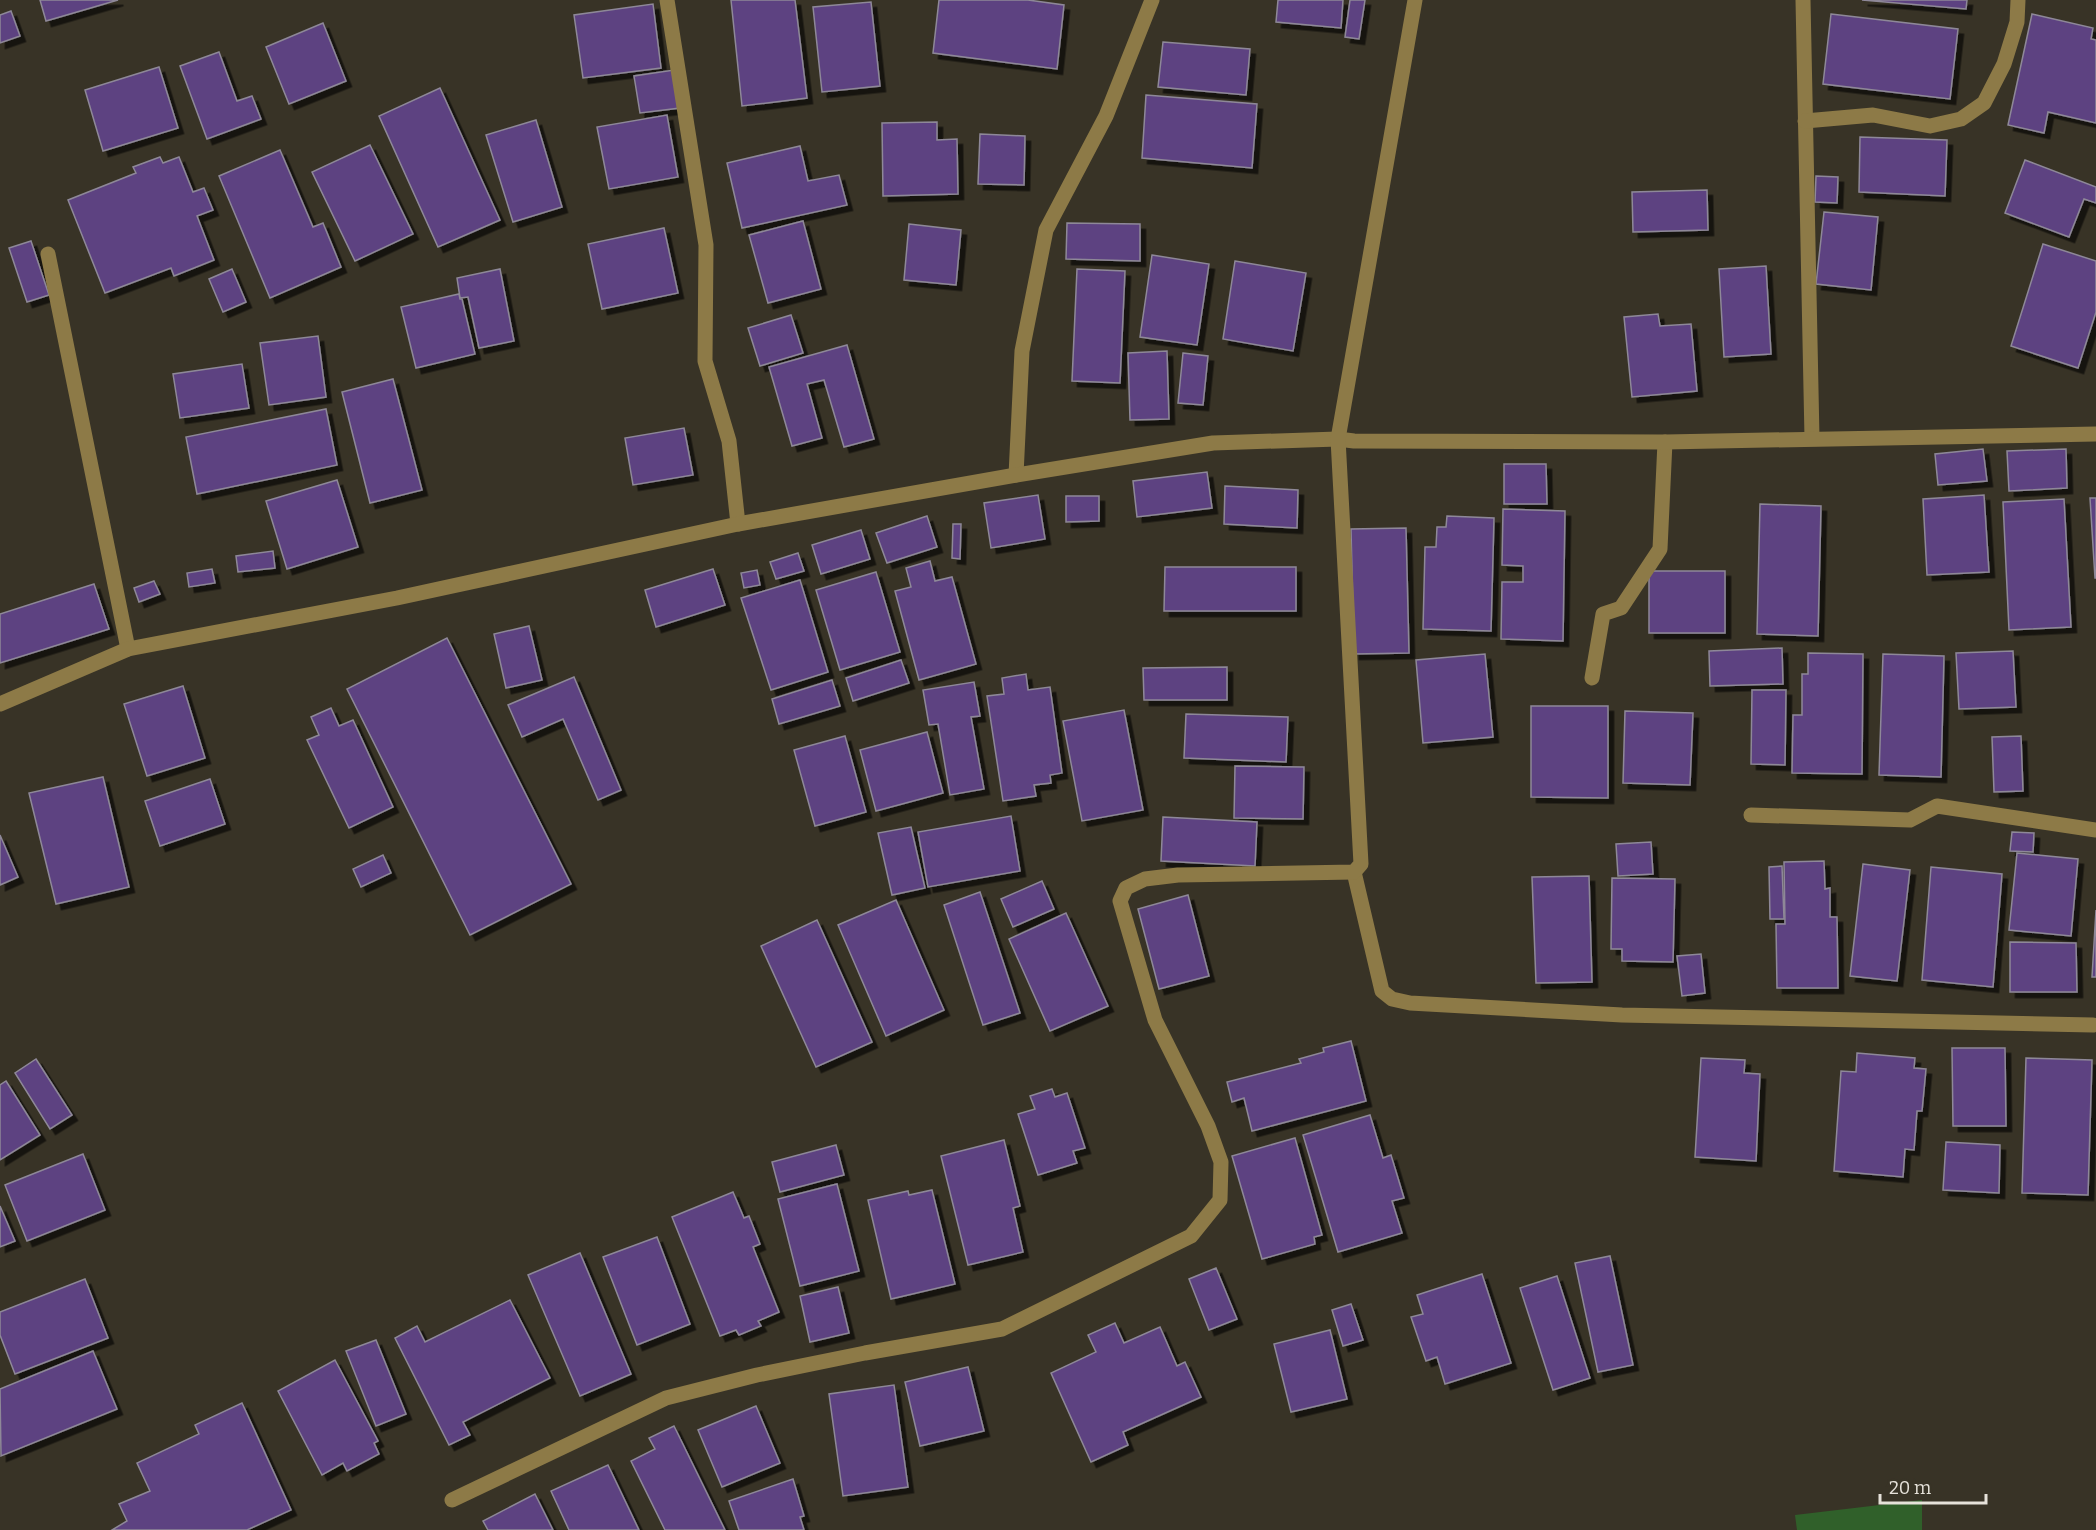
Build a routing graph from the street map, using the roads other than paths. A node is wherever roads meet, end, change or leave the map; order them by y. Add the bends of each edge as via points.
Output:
1 (667, 0) edge
2 (1415, 0) edge
3 (1803, 0) edge
4 (2018, 0) edge
5 (1149, 1) edge
6 (1805, 121) junction
7 (48, 254) dead end
8 (2096, 434) edge
9 (1812, 438) junction
10 (1338, 439) junction
11 (1665, 442) junction
12 (1016, 475) junction
13 (738, 524) junction
14 (128, 649) junction
15 (1592, 678) dead end
16 (0, 704) edge
17 (1751, 815) dead end
18 (2096, 830) edge
19 (1354, 872) junction
20 (2093, 1024) dead end
21 (452, 1500) dead end

1 - 13 street via 706,245 705,361 729,441
2 - 10 street
3 - 6 street
4 - 6 street via 2017,22 2004,64 1984,103 1961,119 1930,126 1873,115
5 - 12 street via 1106,116 1046,230 1022,351
6 - 9 street
7 - 14 street
8 - 9 street
9 - 11 street
10 - 11 street
10 - 12 street via 1213,443
10 - 19 street via 1361,864
11 - 15 street via 1660,549 1621,608 1603,614
12 - 13 street
13 - 14 street via 397,598
14 - 16 street
17 - 18 street via 1910,820 1937,806
19 - 20 street via 1382,991 1392,999 1410,1003 1622,1015
19 - 21 street via 1145,879 1126,888 1120,901 1155,1020 1208,1126 1221,1162 1220,1200 1191,1236 1002,1329 757,1375 666,1398

